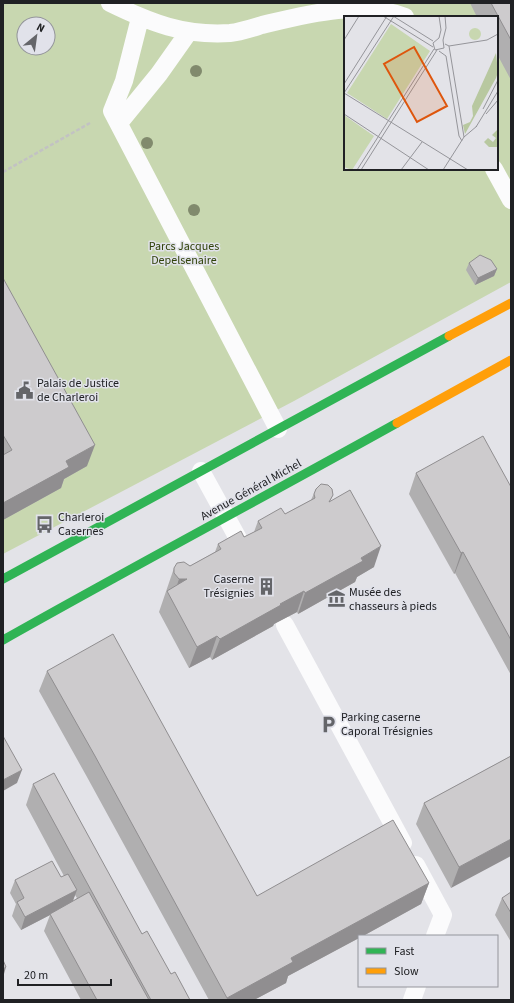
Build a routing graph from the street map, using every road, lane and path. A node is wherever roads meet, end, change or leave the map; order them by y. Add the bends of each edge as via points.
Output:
1 (110, 3) edge
2 (403, 16) edge
3 (140, 18) junction
4 (188, 33) junction
5 (116, 117) junction
6 (495, 170) edge
7 (3, 172) edge
8 (511, 200) edge
9 (511, 303) edge
10 (511, 360) edge
11 (278, 429) junction
12 (201, 471) junction
13 (227, 518) junction
14 (246, 553) edge
15 (3, 579) edge
16 (285, 625) dead end
17 (3, 640) edge
18 (435, 935) edge
19 (417, 987) edge
20 (412, 1000) edge

1 - 3 lane
2 - 4 lane via 371,7 325,10 231,33
3 - 4 lane
3 - 5 lane
4 - 5 lane via 159,74
5 - 7 path
5 - 11 lane
6 - 8 lane
9 - 11 main road
10 - 13 main road, Avenue Général Michel
11 - 12 main road
12 - 13 lane
12 - 15 main road
13 - 14 lane
13 - 17 main road, Avenue Général Michel via 156,554
16 - 18 lane via 443,915
19 - 20 lane

